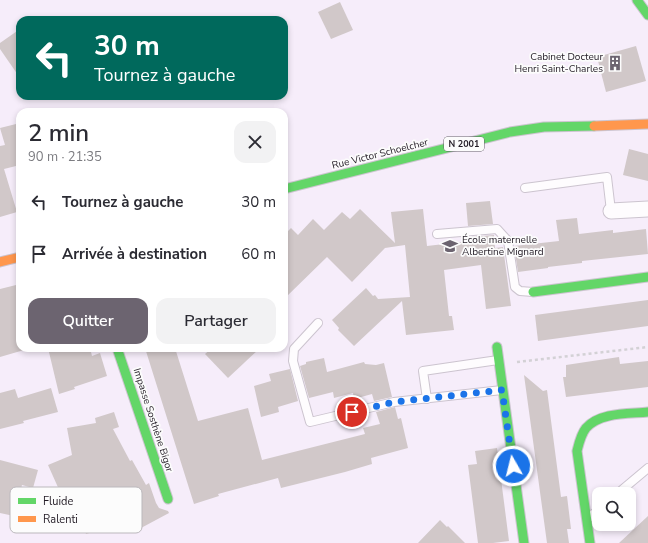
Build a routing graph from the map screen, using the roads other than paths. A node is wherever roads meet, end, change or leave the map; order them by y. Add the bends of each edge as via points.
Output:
1 (637, 0) edge
2 (648, 15) edge
3 (648, 124) edge
4 (525, 188) dead end
5 (288, 189) edge
6 (648, 209) edge
7 (611, 211) joint
8 (437, 234) dead end
9 (16, 258) edge
10 (0, 262) edge
11 (648, 277) edge
12 (533, 292) joint
13 (318, 324) dead end
14 (498, 347) dead end
15 (118, 352) edge
16 (499, 362) junction
17 (502, 390) junction
18 (427, 399) junction
19 (648, 412) edge
20 (648, 468) edge
21 (625, 487) edge
22 (168, 499) dead end
23 (592, 515) edge
24 (587, 520) junction
25 (524, 543) edge
26 (590, 543) edge

1 - 2 street
3 - 5 street, Rue Victor Schoelcher / N 2001 via 544,127 510,132
4 - 7 lane via 607,177
6 - 7 street
8 - 12 lane via 497,229 508,241 515,287 520,291
9 - 10 street
11 - 12 street
13 - 18 lane via 294,349 293,361 310,422 394,402
14 - 16 street
15 - 22 street, Impasse Sosthène Bigor
16 - 17 street
16 - 18 lane via 423,371
17 - 18 lane
17 - 25 street
19 - 24 street via 606,417 594,421 587,427 577,451
20 - 21 lane
23 - 24 lane
24 - 26 street

